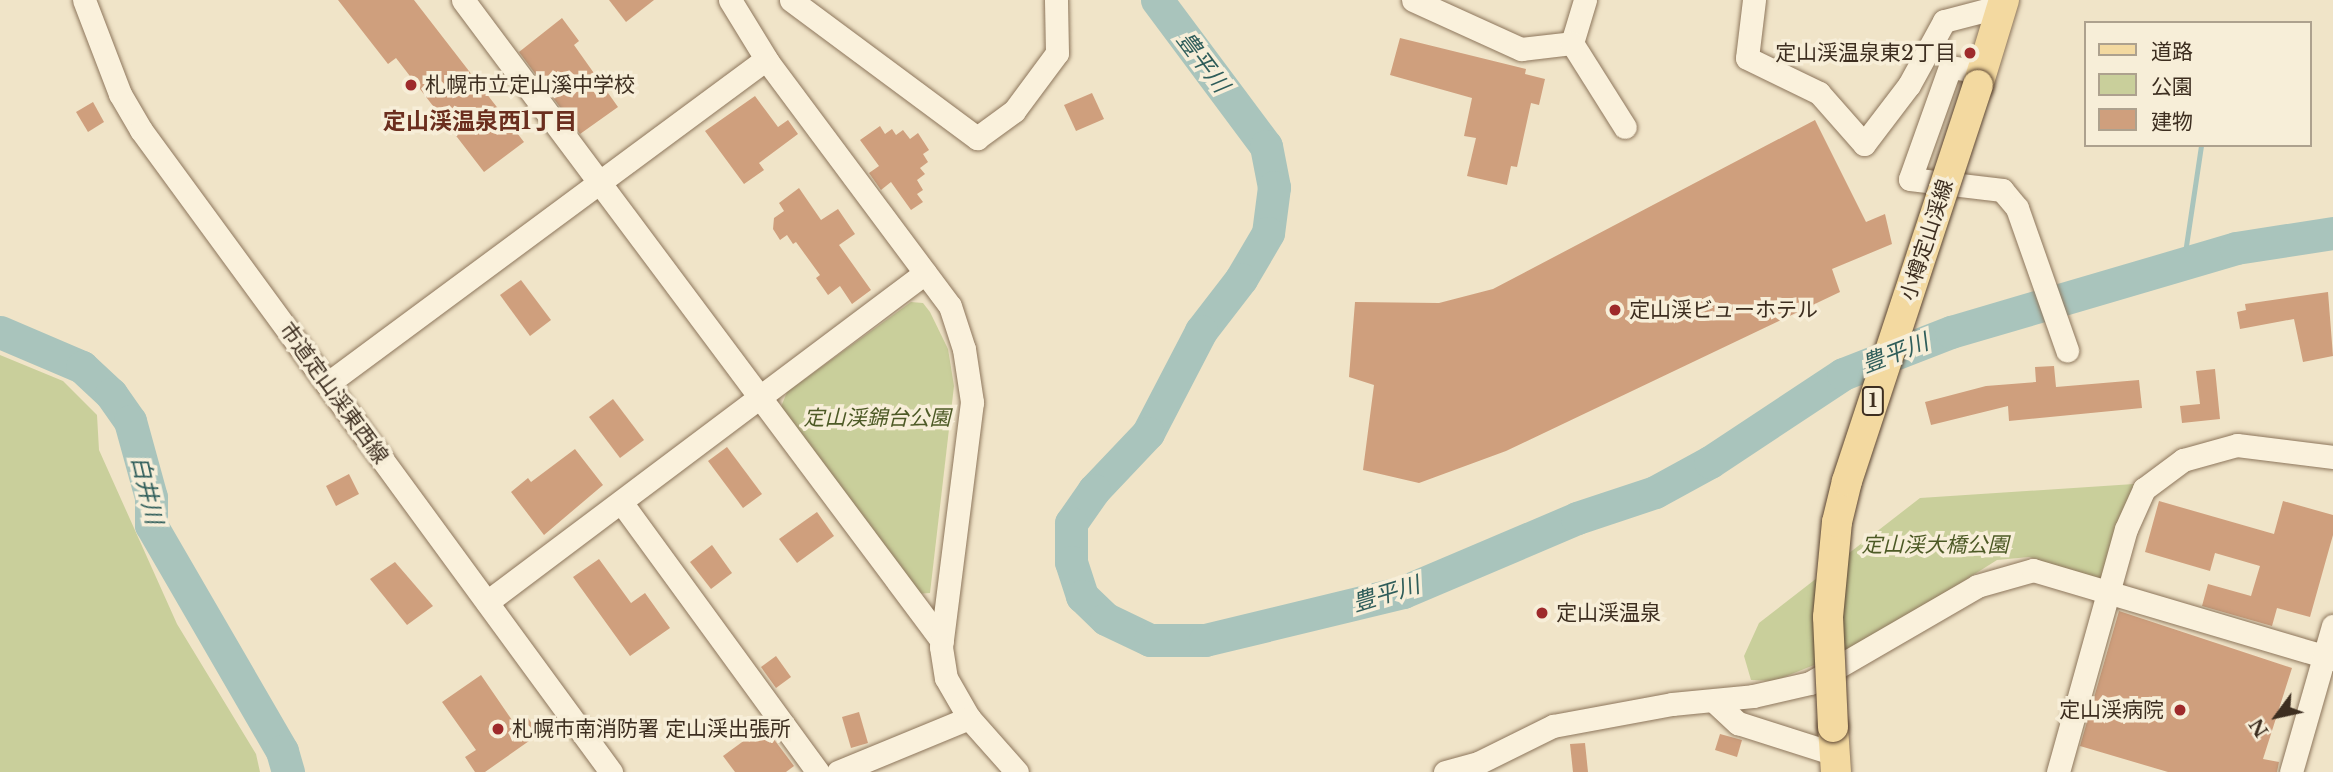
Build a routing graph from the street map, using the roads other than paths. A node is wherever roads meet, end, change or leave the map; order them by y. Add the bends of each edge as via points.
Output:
1 (84, 0) edge
2 (463, 0) edge
3 (730, 0) edge
4 (791, 0) edge
5 (1056, 0) edge
6 (1413, 0) edge
7 (1586, 0) edge
8 (1754, 0) edge
9 (2003, 3) edge
10 (1572, 43) junction
11 (766, 59) junction
12 (1980, 78) junction
13 (1625, 127) dead end
14 (597, 185) junction
15 (925, 273) junction
16 (2067, 350) dead end
17 (327, 384) junction
18 (759, 399) junction
19 (2333, 457) edge
20 (621, 502) junction
21 (2112, 593) junction
22 (487, 602) junction
23 (2333, 626) edge
24 (942, 641) junction
25 (2329, 657) edge
26 (1714, 701) junction
27 (969, 718) junction
28 (1835, 751) edge
29 (611, 772) edge
30 (818, 772) edge
31 (838, 772) edge
32 (1017, 772) edge
33 (1445, 772) edge
34 (2058, 772) edge
35 (2291, 772) edge

1 - 17 street, 市道定山渓東西線 via 120,94 141,130
2 - 14 street
3 - 11 street
4 - 5 street via 977,138 1014,111 1057,53
6 - 10 street via 1521,49
7 - 10 street
8 - 9 street via 1747,58 1819,93 1864,144 1909,85 1944,21
9 - 12 main road, 小樽定山渓線 / 1
10 - 13 street
11 - 14 street
11 - 15 street
12 - 16 street via 1951,67 1910,179 2003,190 2017,208
12 - 28 main road, 小樽定山渓線 / 1, bridge via 1837,522 1828,617
14 - 17 street
14 - 18 street
15 - 18 street
15 - 24 street via 950,306 964,349 972,402
17 - 22 street, 市道定山渓東西線
18 - 20 street
18 - 24 street
19 - 21 street via 2236,445 2183,460 2144,489 2126,529
20 - 22 street
20 - 30 street
21 - 25 street
21 - 26 street via 2033,570 1977,586 1810,683
21 - 34 street
22 - 29 street, 市道定山渓東西線
23 - 25 street
24 - 27 street via 946,678
25 - 35 street
26 - 28 street via 1738,723
26 - 33 street via 1553,726 1478,763
27 - 31 street
27 - 32 street

